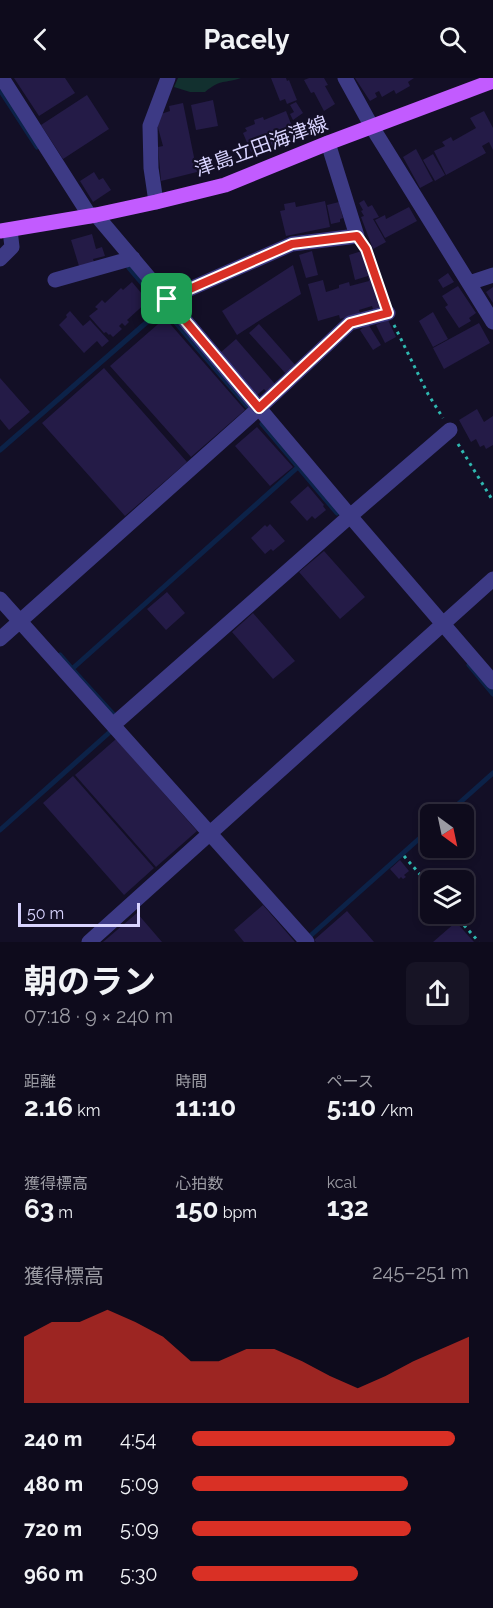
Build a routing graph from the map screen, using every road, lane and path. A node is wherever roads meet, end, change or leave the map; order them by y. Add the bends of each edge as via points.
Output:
1 (2, 78) edge
2 (168, 78) edge
3 (345, 78) edge
4 (493, 81) edge
5 (372, 127) junction
6 (328, 143) junction
7 (156, 202) junction
8 (93, 215) junction
9 (5, 230) edge
10 (357, 236) junction
11 (0, 258) edge
12 (133, 258) junction
13 (493, 275) edge
14 (55, 280) dead end
15 (469, 283) junction
16 (167, 299) junction
17 (388, 313) junction
18 (493, 322) edge
19 (259, 408) junction
20 (450, 430) junction
21 (493, 501) edge
22 (350, 516) junction
23 (493, 579) edge
24 (0, 599) edge
25 (20, 621) junction
26 (444, 624) junction
27 (0, 639) edge
28 (493, 681) edge
29 (113, 725) junction
30 (210, 834) junction
31 (404, 856) dead end
32 (420, 874) edge
33 (463, 924) edge
34 (89, 942) edge
35 (307, 942) edge
36 (479, 942) edge

1 - 8 street
2 - 7 street via 150,126
3 - 5 street
4 - 5 main road, 津島立田海津線
5 - 6 main road, 津島立田海津線
5 - 15 street
6 - 7 main road, 津島立田海津線 via 225,185
6 - 10 street
7 - 8 main road, 津島立田海津線
8 - 9 main road, 津島立田海津線
8 - 12 street
9 - 11 street via 12,248
10 - 16 street via 292,244
10 - 17 path via 366,249
12 - 14 street
12 - 16 street
13 - 15 street
15 - 18 street
16 - 19 street
17 - 19 street via 350,323
17 - 20 path
19 - 22 street
19 - 25 street
20 - 21 path
20 - 22 street
22 - 26 street
22 - 29 street
23 - 26 street
24 - 25 street
25 - 27 street
25 - 29 street
26 - 28 street
26 - 30 street
29 - 30 street
30 - 34 street
30 - 35 street
31 - 32 path
33 - 36 path

